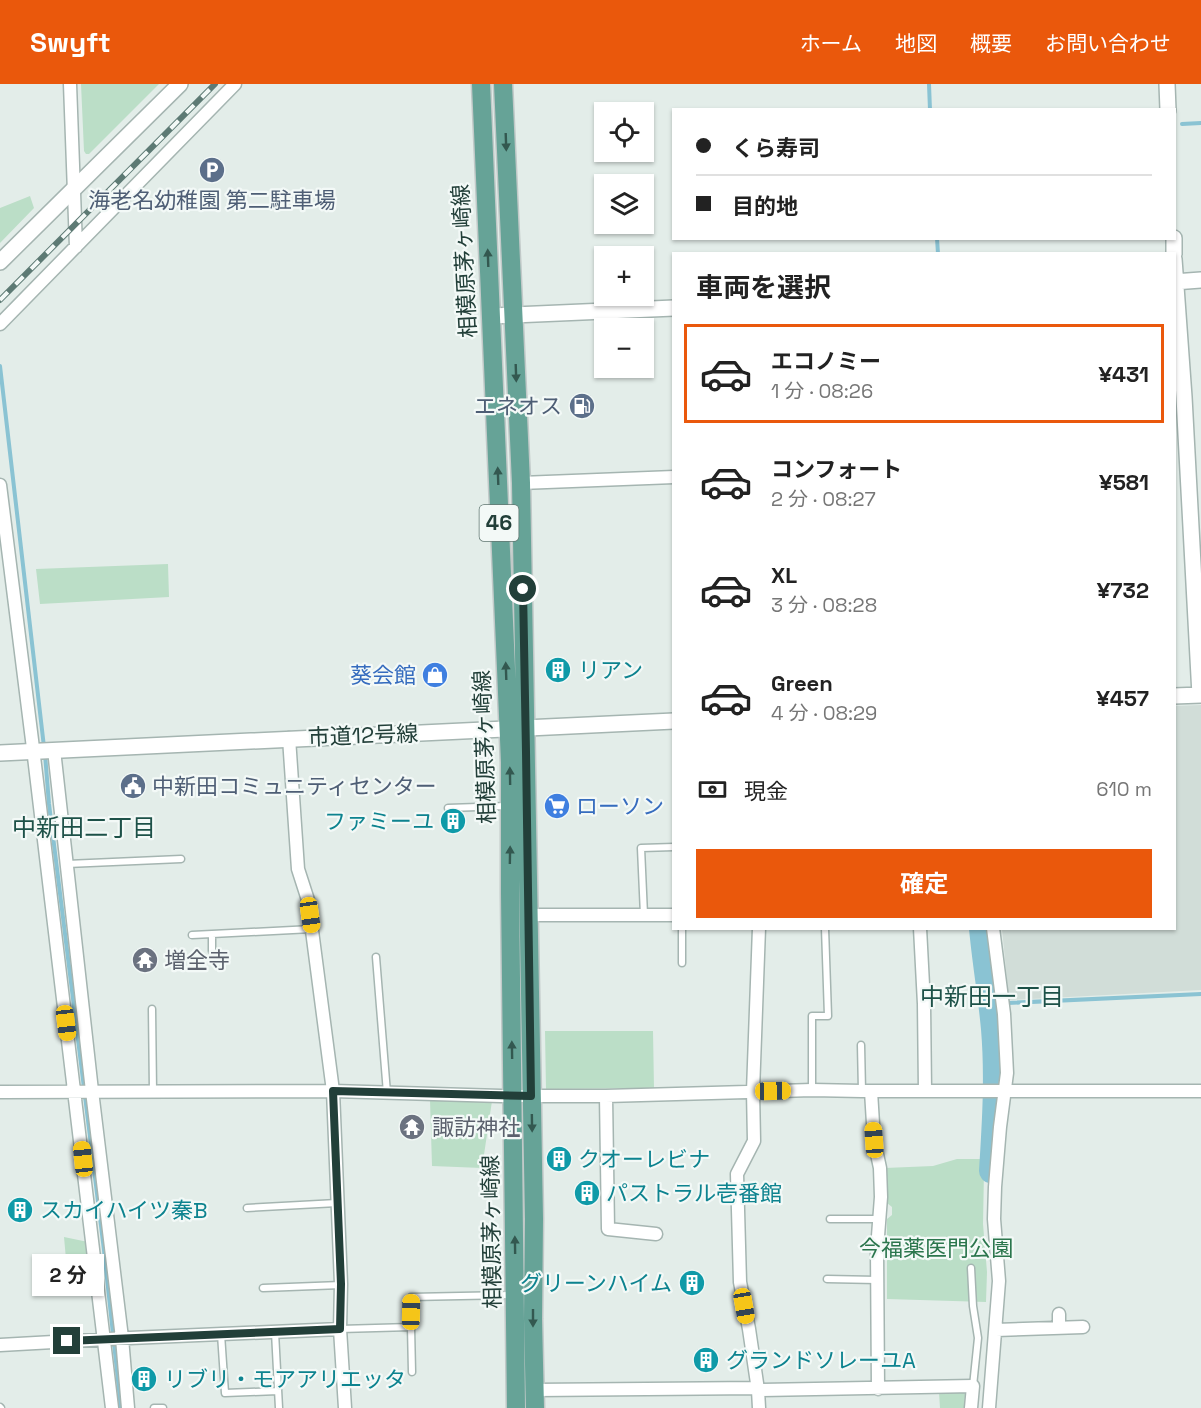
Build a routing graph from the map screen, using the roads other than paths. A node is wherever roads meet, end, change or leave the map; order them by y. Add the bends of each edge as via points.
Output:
1 (70, 84) edge
2 (180, 84) edge
3 (235, 84) edge
4 (481, 84) edge
5 (503, 84) edge
6 (1167, 84) edge
7 (1168, 108) edge
8 (74, 189) junction
9 (76, 247) junction
10 (0, 262) edge
11 (1201, 280) edge
12 (1176, 282) edge
13 (1176, 298) edge
14 (672, 308) edge
15 (513, 315) junction
16 (491, 316) junction
17 (0, 324) edge
18 (672, 477) edge
19 (521, 483) junction
20 (0, 484) edge
21 (1201, 695) edge
22 (1176, 696) edge
23 (672, 721) edge
24 (517, 729) junction
25 (289, 738) junction
26 (45, 751) junction
27 (0, 753) edge
28 (511, 806) junction
29 (448, 808) dead end
30 (672, 847) edge
31 (181, 859) dead end
32 (67, 864) junction
33 (529, 915) junction
34 (644, 915) junction
35 (672, 915) edge
36 (312, 929) junction
37 (682, 930) edge
38 (759, 930) edge
39 (825, 930) edge
40 (920, 930) edge
41 (993, 930) edge
42 (212, 934) junction
43 (192, 935) dead end
44 (212, 951) dead end
45 (376, 957) dead end
46 (682, 963) dead end
47 (152, 1009) dead end
48 (861, 1045) dead end
49 (812, 1090) junction
50 (84, 1091) junction
51 (153, 1091) junction
52 (333, 1091) junction
53 (753, 1091) junction
54 (867, 1091) junction
55 (925, 1091) junction
56 (997, 1091) junction
57 (1201, 1091) edge
58 (0, 1092) edge
59 (387, 1093) junction
60 (522, 1096) junction
61 (606, 1096) junction
62 (337, 1203) junction
63 (247, 1208) dead end
64 (830, 1219) dead end
65 (879, 1219) junction
66 (656, 1234) dead end
67 (971, 1268) dead end
68 (827, 1279) dead end
69 (877, 1280) junction
70 (341, 1284) junction
71 (263, 1288) dead end
72 (515, 1294) junction
73 (1059, 1314) dead end
74 (411, 1327) junction
75 (1083, 1327) dead end
76 (1059, 1328) junction
77 (340, 1329) junction
78 (996, 1330) junction
79 (275, 1332) junction
80 (221, 1334) junction
81 (112, 1339) junction
82 (0, 1345) edge
83 (412, 1372) dead end
84 (973, 1386) junction
85 (757, 1389) junction
86 (878, 1389) junction
87 (278, 1391) junction
88 (535, 1399) edge
89 (112, 1408) edge
90 (128, 1408) edge
91 (154, 1408) edge
92 (163, 1408) edge
93 (279, 1408) edge
94 (345, 1408) edge
95 (516, 1408) edge
96 (759, 1408) edge
97 (971, 1408) edge
98 (989, 1408) edge

1 - 8 street
2 - 8 street
3 - 9 street
16 -> 4 main road, 相模原茅ヶ崎線 / 46
5 -> 15 main road, 相模原茅ヶ崎線 / 46
6 - 7 street
8 - 9 street
8 - 10 street
9 - 17 street
11 - 12 street
13 - 21 street
14 - 15 street
15 - 16 street
15 -> 19 main road, 相模原茅ヶ崎線 / 46
24 -> 16 main road, 相模原茅ヶ崎線 / 46
18 - 19 street
19 - 24 main road, 相模原茅ヶ崎線 / 46
20 - 26 street
21 - 22 street
23 - 24 street, 市道12号線
24 - 25 street, 市道12号線
28 -> 24 main road, 相模原茅ヶ崎線 / 46
24 - 33 main road, 相模原茅ヶ崎線 / 46
25 - 26 street, 市道12号線
25 - 36 street via 298,869
26 - 27 street, 市道12号線
26 - 32 street
26 - 50 street
28 - 29 lane
60 -> 28 main road, 相模原茅ヶ崎線 / 46 via 510,893
30 - 34 lane via 641,848
31 - 32 lane
32 - 50 street
33 - 34 street
33 - 60 main road, 相模原茅ヶ崎線 / 46
34 - 35 street
36 - 42 lane
36 - 52 street
37 - 46 lane
38 - 53 street
39 - 49 lane via 828,1016 812,1016
40 - 55 street
41 - 56 street via 1007,1063
42 - 43 lane
42 - 44 lane
45 - 59 lane
47 - 51 lane
48 - 54 lane
49 - 53 street
49 - 54 street
50 - 51 street
50 - 58 street
50 - 81 street
50 - 81 street
51 - 52 street
52 - 59 street
52 - 62 street
53 - 61 street
53 - 85 street via 754,1141 737,1174 740,1282
54 - 55 street
54 - 65 street via 880,1168
55 - 56 street
56 - 57 street
56 - 78 street via 1000,1127 994,1219 999,1281
59 - 60 street
60 - 61 street
72 -> 60 main road, 相模原茅ヶ崎線 / 46
60 -> 88 main road, 相模原茅ヶ崎線 / 46 via 534,1219
61 - 66 street via 608,1229
62 - 63 lane
62 - 70 street
64 - 65 lane
65 - 69 street
67 - 84 lane via 978,1338
68 - 69 lane
69 - 86 street
70 - 71 lane
70 - 77 street
72 - 74 lane via 411,1297
72 - 95 main road, 相模原茅ヶ崎線 / 46
73 - 76 street
74 - 77 lane
74 - 83 lane
75 - 76 street
76 - 78 street
77 - 79 street
77 - 94 street
78 - 98 street
79 - 80 street
79 - 87 lane
80 - 81 street
80 - 87 lane via 225,1393
81 - 82 street
81 - 89 street
81 - 90 street
84 - 86 street
84 - 97 street
85 - 86 street
85 - 88 street
85 - 96 street
87 - 93 lane
91 - 92 lane

